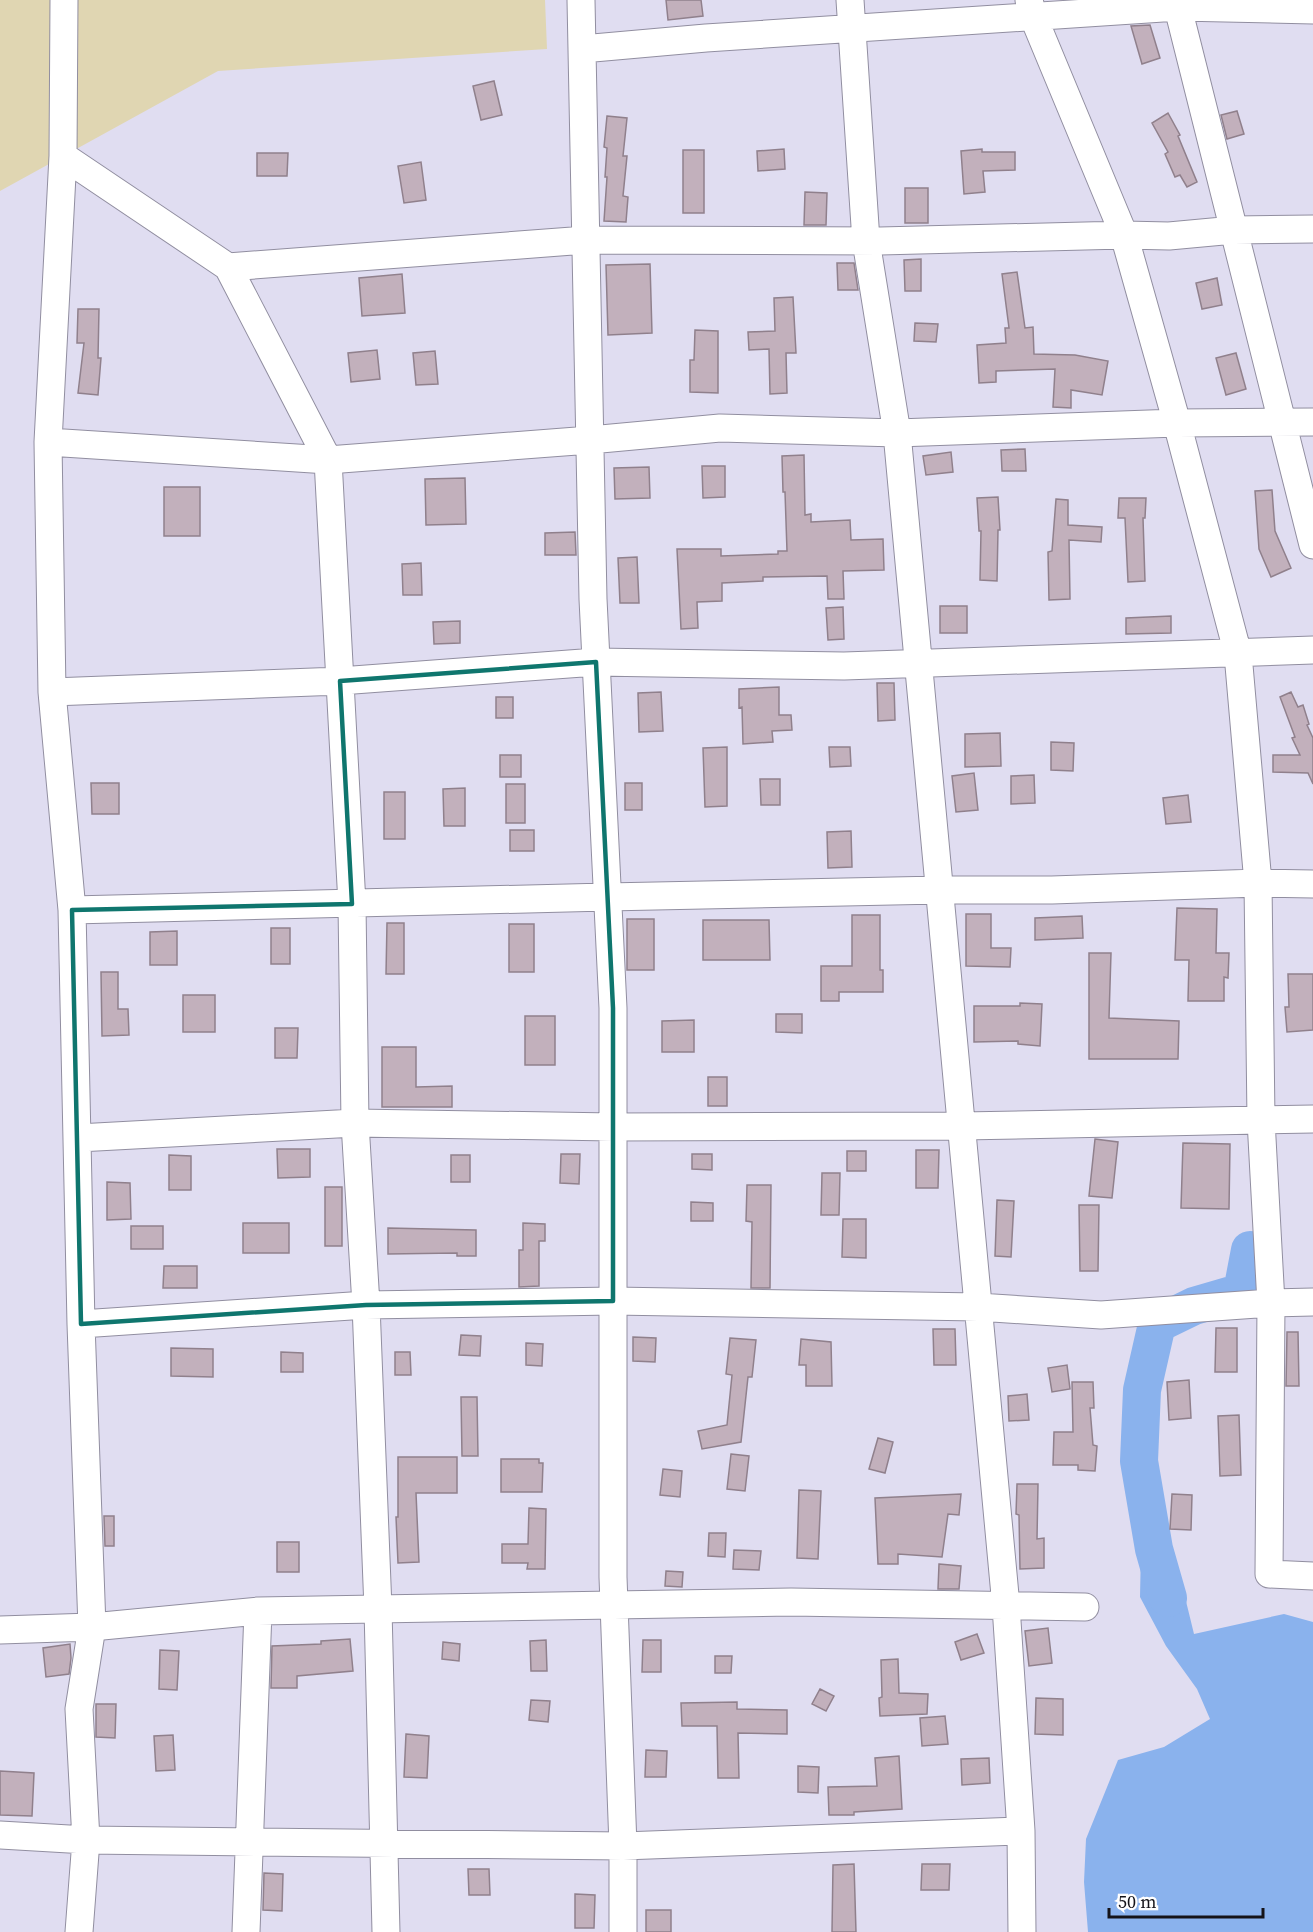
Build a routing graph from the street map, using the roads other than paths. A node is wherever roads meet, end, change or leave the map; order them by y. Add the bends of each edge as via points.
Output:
1 (64, 0) edge
2 (581, 0) edge
3 (850, 0) edge
4 (1177, 3) edge
5 (1031, 8) edge
6 (1313, 10) edge
7 (852, 29) junction
8 (582, 49) junction
9 (63, 156) junction
10 (1313, 229) edge
11 (1234, 230) junction
12 (1124, 235) junction
13 (586, 240) junction
14 (866, 241) junction
15 (228, 267) junction
16 (1282, 422) junction
17 (1313, 422) edge
18 (1177, 423) junction
19 (897, 433) junction
20 (590, 440) junction
21 (48, 442) junction
22 (328, 460) junction
23 (1313, 545) edge
24 (1313, 650) edge
25 (1238, 654) junction
26 (596, 662) junction
27 (919, 664) junction
28 (340, 681) junction
29 (52, 692) junction
30 (1258, 883) junction
31 (1313, 884) edge
32 (940, 890) junction
33 (608, 897) junction
34 (352, 904) junction
35 (72, 910) junction
36 (1313, 1119) edge
37 (1261, 1120) junction
38 (355, 1123) junction
39 (962, 1126) junction
40 (613, 1127) junction
41 (78, 1138) junction
42 (613, 1301) junction
43 (1313, 1302) edge
44 (1271, 1303) junction
45 (366, 1305) junction
46 (978, 1307) junction
47 (81, 1324) junction
48 (1313, 1576) edge
49 (614, 1606) junction
50 (1006, 1606) junction
51 (1085, 1607) dead end
52 (378, 1609) junction
53 (258, 1611) junction
54 (92, 1627) junction
55 (0, 1630) edge
56 (1022, 1831) junction
57 (0, 1835) edge
58 (86, 1840) junction
59 (249, 1843) junction
60 (385, 1844) junction
61 (623, 1846) junction
62 (79, 1932) edge
63 (246, 1932) edge
64 (386, 1932) edge
65 (623, 1932) edge
66 (1022, 1932) edge

1 - 9 street
2 - 8 street
3 - 7 street
4 - 5 street
4 - 6 street
4 - 11 street
5 - 7 street
5 - 12 street
7 - 8 street
7 - 14 street
8 - 13 street
9 - 15 street
9 - 21 street
10 - 11 street
11 - 12 street via 1169,236
11 - 16 street
12 - 14 street
12 - 18 street
13 - 14 street
13 - 15 street
13 - 20 street
14 - 19 street
15 - 22 street
16 - 17 street
16 - 18 street
16 - 23 street
18 - 19 street
18 - 25 street
19 - 20 street via 720,428
19 - 27 street
20 - 22 street
20 - 26 street
21 - 22 street
21 - 29 street
22 - 28 street
24 - 25 street
25 - 27 street
25 - 30 street
26 - 27 street
26 - 28 street
26 - 33 street
27 - 32 street
28 - 29 street
28 - 34 street
29 - 35 street
30 - 31 street
30 - 32 street
30 - 37 street
32 - 33 street
32 - 39 street
33 - 34 street
33 - 40 street
34 - 35 street
34 - 38 street
35 - 41 street
36 - 37 street
37 - 39 street
37 - 44 street
38 - 40 street
38 - 41 street
38 - 45 street
39 - 40 street
39 - 46 street
40 - 42 street
41 - 47 street
42 - 45 street
42 - 46 street
42 - 49 street
43 - 44 street
44 - 46 street via 1101,1315
44 - 48 street via 1269,1574
45 - 47 street
45 - 52 street
46 - 50 street
47 - 54 street
49 - 50 street via 791,1602
49 - 52 street
49 - 61 street
50 - 51 street
50 - 56 street
52 - 53 street
52 - 60 street
53 - 54 street
53 - 59 street
54 - 55 street
54 - 58 street via 79,1709
56 - 61 street
56 - 66 street
57 - 58 street
58 - 59 street
58 - 62 street
59 - 60 street
59 - 63 street
60 - 61 street
60 - 64 street
61 - 65 street

